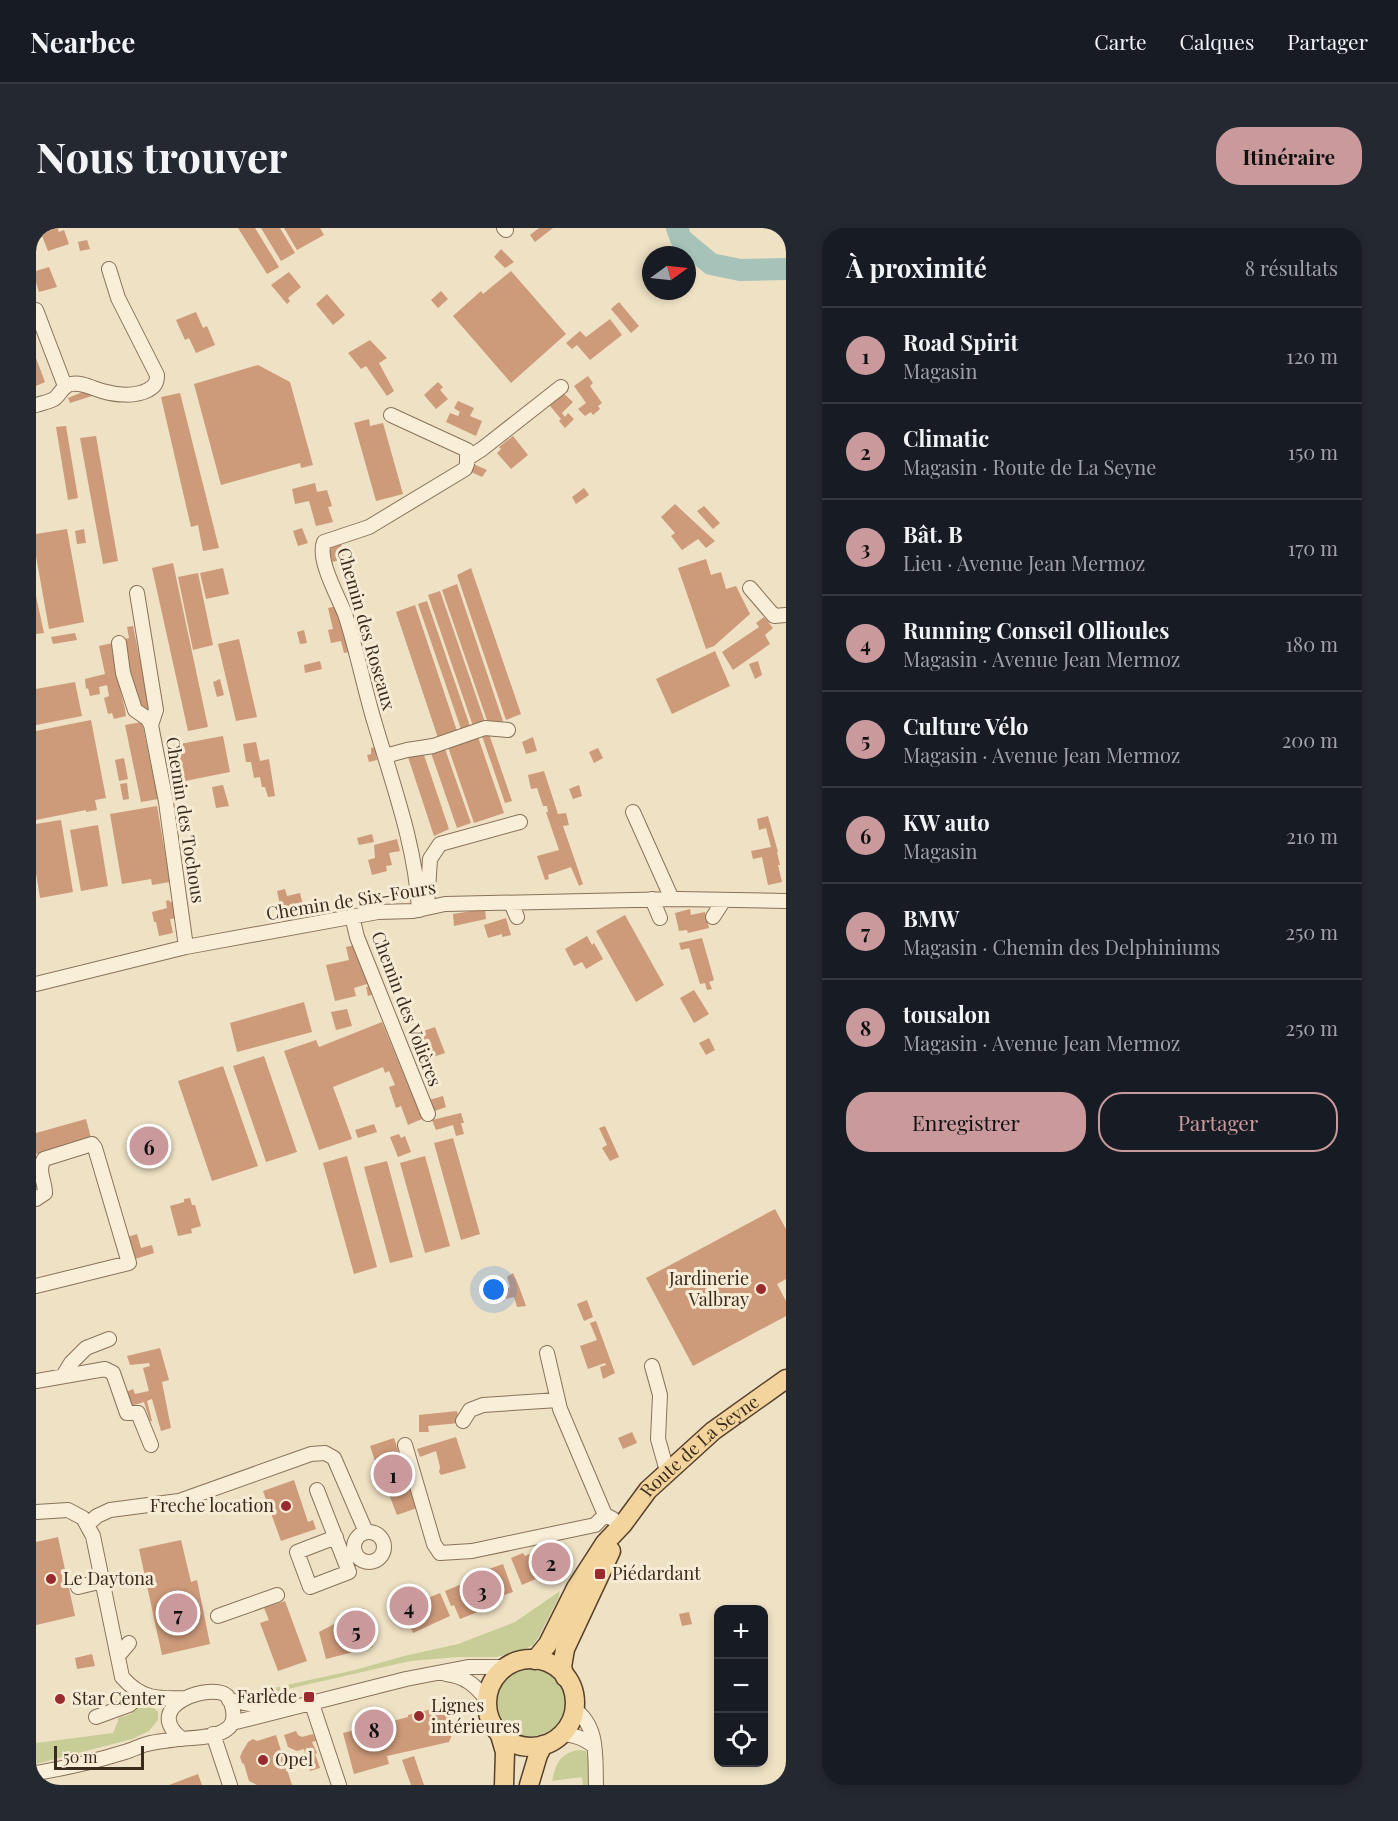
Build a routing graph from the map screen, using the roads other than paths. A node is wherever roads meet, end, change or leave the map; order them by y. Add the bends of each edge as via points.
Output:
1 (109, 269) dead end
2 (36, 310) edge
3 (65, 386) junction
4 (561, 387) dead end
5 (36, 405) edge
6 (391, 415) dead end
7 (468, 458) junction
8 (750, 588) dead end
9 (137, 593) dead end
10 (786, 615) edge
11 (119, 643) dead end
12 (152, 725) junction
13 (508, 730) dead end
14 (385, 756) junction
15 (633, 812) dead end
16 (520, 822) dead end
17 (652, 899) junction
18 (672, 899) junction
19 (780, 899) edge
20 (724, 900) junction
21 (511, 903) junction
22 (423, 909) junction
23 (352, 916) junction
24 (517, 917) dead end
25 (660, 918) dead end
26 (712, 918) dead end
27 (186, 947) junction
28 (36, 984) edge
29 (428, 1114) dead end
30 (36, 1199) edge
31 (36, 1286) edge
32 (109, 1339) dead end
33 (547, 1353) dead end
34 (652, 1366) dead end
35 (63, 1376) junction
36 (786, 1379) edge
37 (36, 1381) edge
38 (558, 1400) junction
39 (464, 1421) dead end
40 (151, 1445) dead end
41 (405, 1445) dead end
42 (667, 1471) junction
43 (317, 1490) dead end
44 (36, 1512) edge
45 (605, 1515) junction
46 (623, 1524) junction
47 (87, 1525) junction
48 (366, 1532) dead end
49 (336, 1537) dead end
50 (103, 1581) junction
51 (78, 1587) dead end
52 (277, 1595) dead end
53 (218, 1616) dead end
54 (129, 1643) dead end
55 (117, 1656) junction
56 (535, 1660) junction
57 (506, 1667) junction
58 (435, 1673) junction
59 (565, 1677) junction
60 (358, 1690) junction
61 (147, 1696) junction
62 (187, 1697) junction
63 (487, 1700) junction
64 (229, 1701) junction
65 (312, 1704) junction
66 (574, 1709) junction
67 (170, 1716) junction
68 (96, 1718) dead end
69 (232, 1723) junction
70 (213, 1734) junction
71 (562, 1734) junction
72 (500, 1735) junction
73 (182, 1739) junction
74 (148, 1744) junction
75 (543, 1745) junction
76 (594, 1746) junction
77 (36, 1773) edge
78 (230, 1785) edge
79 (339, 1785) edge
80 (504, 1785) edge
81 (529, 1785) edge
82 (596, 1785) edge

1 - 3 street via 118,298 157,382 143,392 126,394 81,384
2 - 3 street
3 - 5 street via 52,400
4 - 7 street, Chemin des Roseaux
6 - 7 street via 467,450
7 - 14 street, Chemin des Roseaux via 465,469 369,526 324,542 321,549 345,616
8 - 10 street via 774,616
9 - 12 street, Chemin des Tochous via 156,710
11 - 12 street via 123,673 135,710
12 - 27 street, Chemin des Tochous
13 - 14 street via 485,728 433,746
14 - 22 street, Chemin des Roseaux
15 - 18 street
16 - 22 street via 440,844 430,859
17 - 18 street, Chemin de Six-Fours
17 - 21 street, Chemin de Six-Fours
17 - 25 street
18 - 20 street, Chemin de Six-Fours
19 - 20 street, Chemin de Six-Fours
20 - 26 street
21 - 22 street, Chemin de Six-Fours via 445,904
21 - 24 street
22 - 23 street, Chemin de Six-Fours
23 - 27 street, Chemin de Six-Fours
23 - 29 street, Chemin des Volières via 378,996
27 - 28 street, Chemin de Six-Fours
30 - 31 street via 45,1193 41,1164 44,1159 92,1144 129,1263
32 - 35 street via 86,1348
33 - 38 street
34 - 42 street via 660,1395 658,1439
35 - 37 street
35 - 40 street via 105,1369 112,1373 127,1413 138,1413
36 - 42 main road, Route de La Seyne via 713,1431
38 - 39 street via 483,1405 470,1410
38 - 45 street
41 - 45 street via 440,1553 472,1551 596,1525
42 - 46 main road, Route de La Seyne
43 - 49 street
44 - 47 street via 68,1510 83,1518
45 - 46 street
46 - 56 main road, Route de La Seyne via 605,1543
46 - 59 main road, Route de La Seyne via 565,1649
47 - 48 street via 110,1510 180,1507 311,1454 325,1453 334,1458
47 - 50 street
50 - 51 street
50 - 55 street
52 - 53 street
54 - 55 street
55 - 61 street via 122,1677
56 - 57 main road
56 - 59 main road via 547,1662
57 - 58 street via 468,1667
57 - 63 main road via 493,1681
58 - 60 street
58 - 63 street via 469,1682
59 - 66 main road via 571,1686
60 - 64 street via 259,1706
60 - 65 street
61 - 62 street
61 - 67 street
61 - 68 street
62 - 64 street via 218,1692
62 - 67 street via 175,1704
63 - 72 main road via 492,1725
64 - 69 street
65 - 69 street
65 - 79 street
66 - 71 main road
66 - 76 street via 583,1715 592,1731
67 - 73 street via 173,1732
67 - 74 street
69 - 70 street via 225,1731
70 - 73 street
70 - 78 street
71 - 75 main road
71 - 76 street via 585,1739
72 - 75 main road via 516,1744
72 - 80 main road via 505,1752
73 - 74 street
74 - 77 street
75 - 81 main road
76 - 82 street

